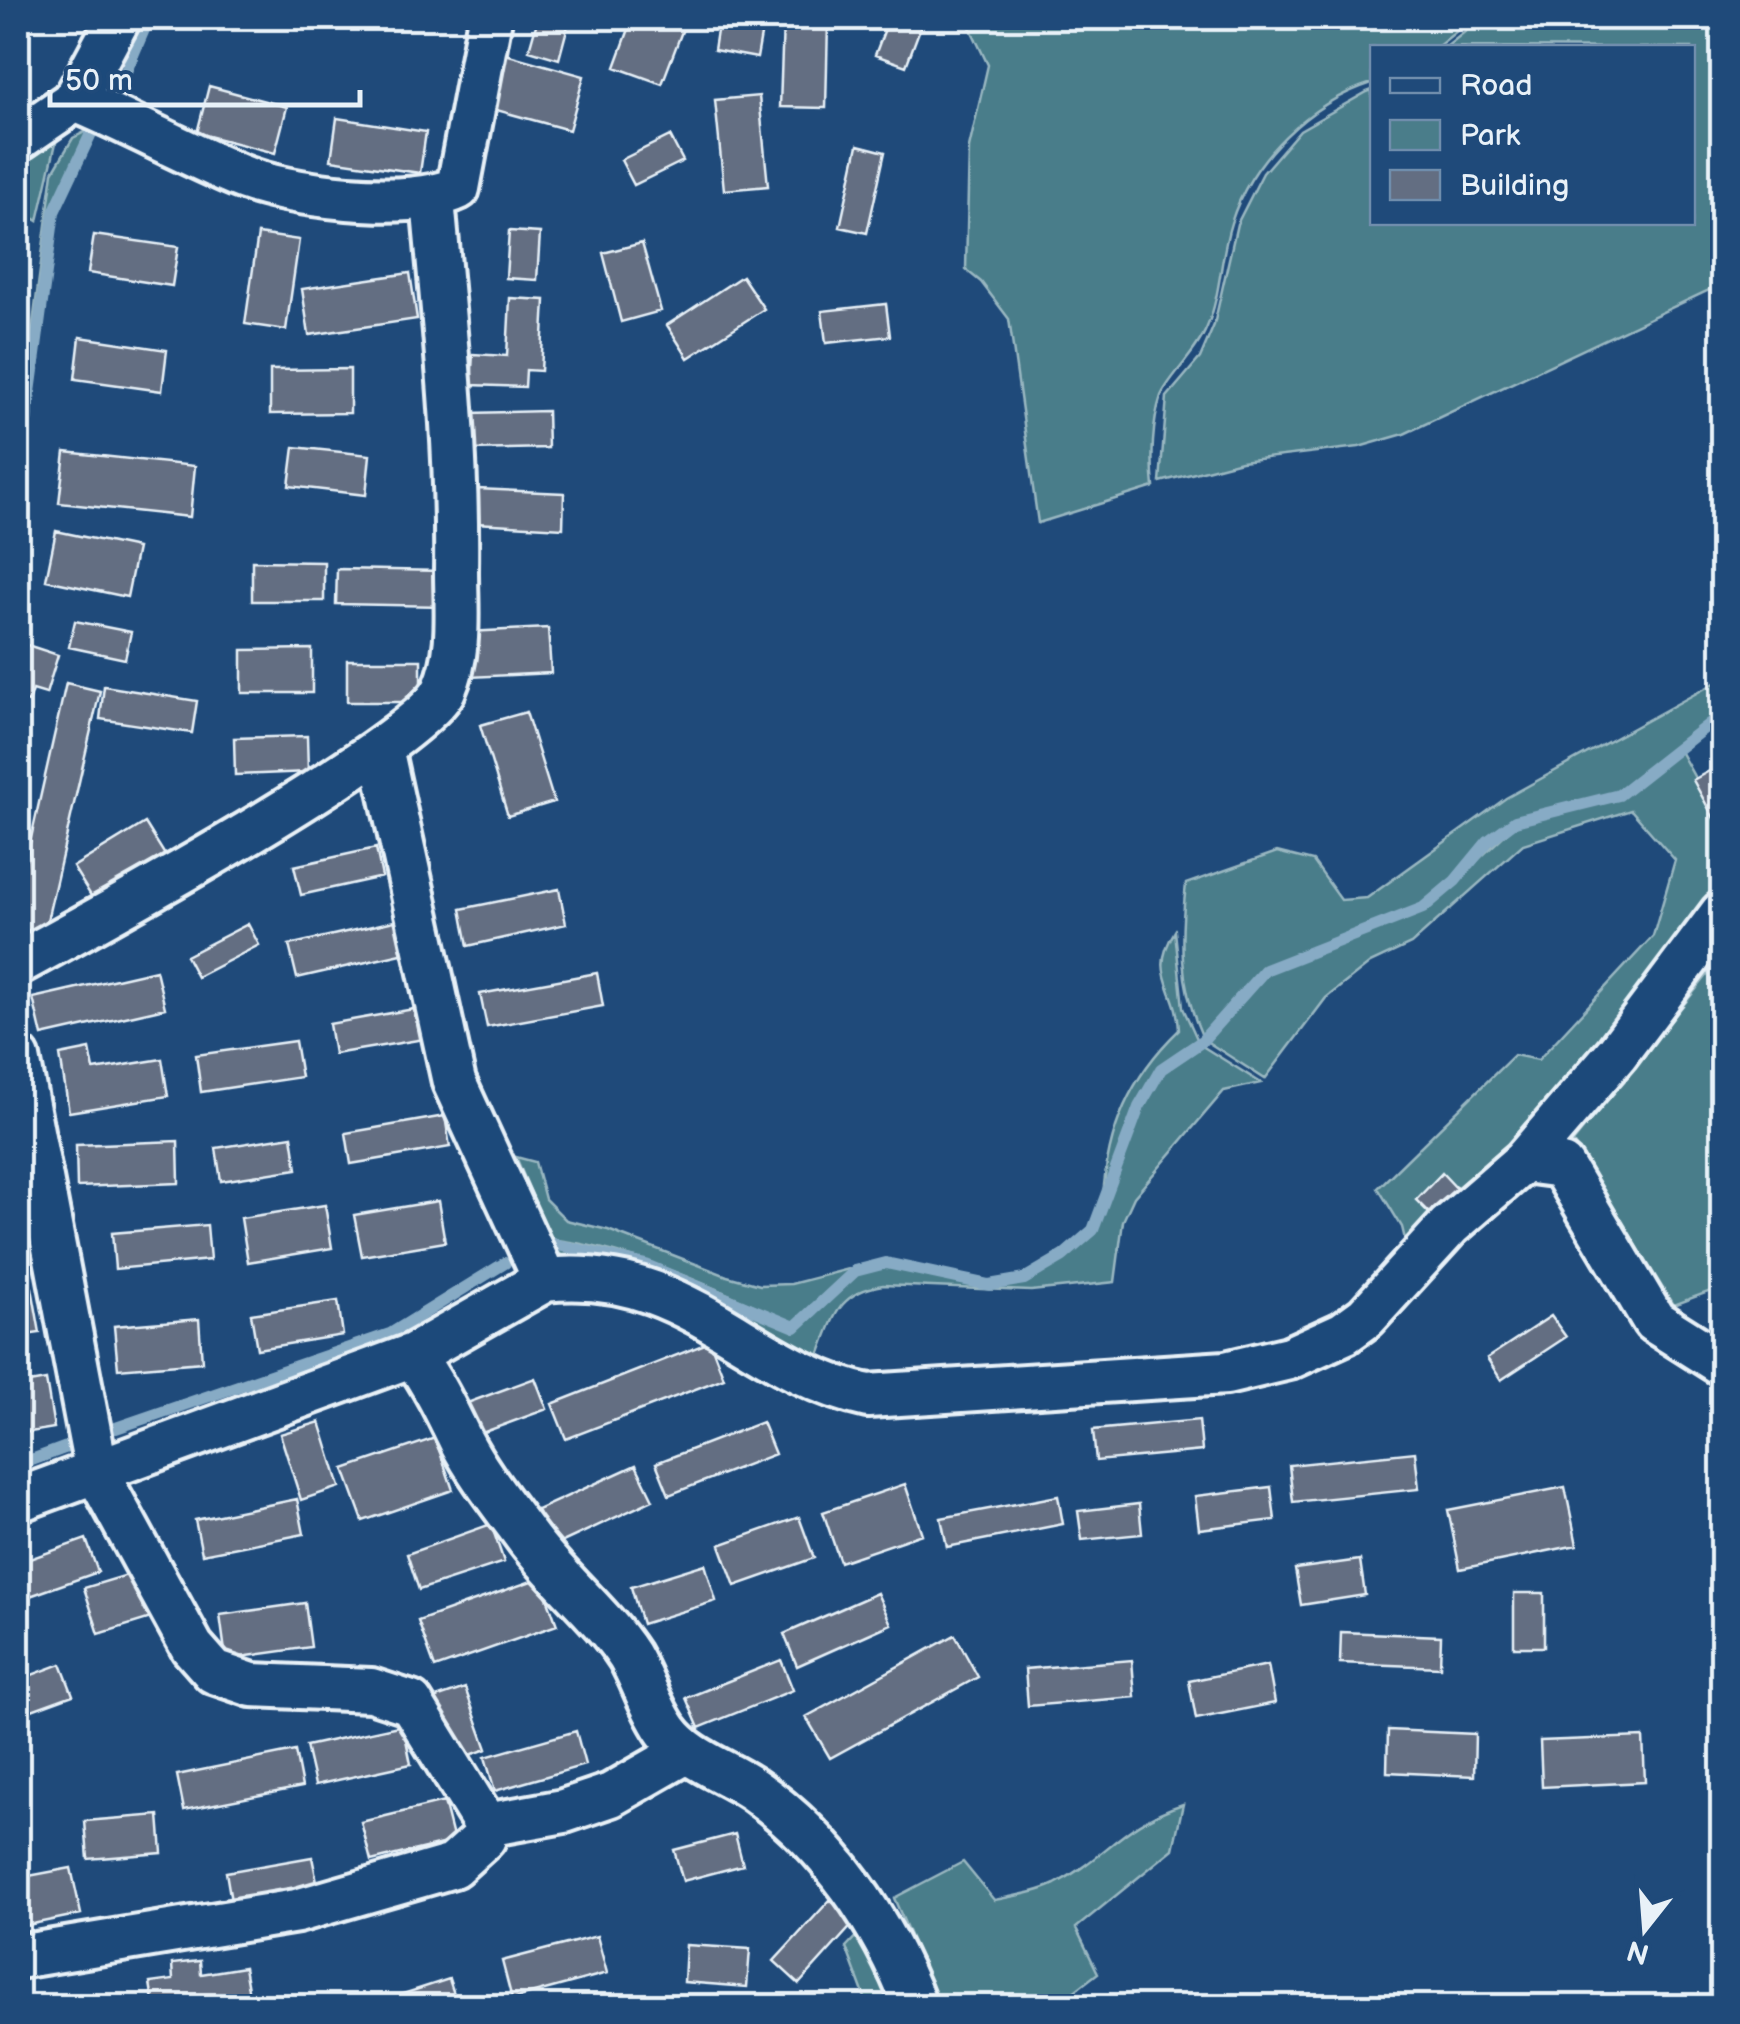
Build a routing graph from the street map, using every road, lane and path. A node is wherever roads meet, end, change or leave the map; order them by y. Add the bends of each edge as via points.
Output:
1 (119, 18) edge
2 (490, 18) edge
3 (76, 100) junction
4 (18, 139) edge
5 (433, 200) junction
6 (381, 748) junction
7 (1722, 912) edge
8 (18, 963) edge
9 (18, 1058) edge
10 (1524, 1161) junction
11 (546, 1280) junction
12 (413, 1355) junction
13 (1722, 1364) edge
14 (97, 1472) junction
15 (18, 1500) edge
16 (686, 1752) junction
17 (486, 1825) junction
18 (18, 1957) edge
19 (915, 2006) edge

1 - 3 street
2 - 5 street via 458,188
3 - 4 street
3 - 5 street via 240,177 356,200
5 - 6 street via 457,475 456,658 442,695
6 - 8 street
6 - 11 street via 454,1082
7 - 10 street
9 - 14 street
10 - 11 street via 1450,1226 1366,1317 1289,1358 1226,1373 868,1396 815,1379 660,1292 602,1278
10 - 13 street via 1562,1166 1654,1321
11 - 12 street
12 - 14 street
12 - 16 street via 489,1486 628,1656 665,1728
14 - 15 street
14 - 17 street via 192,1647 214,1672 252,1685 371,1690 411,1703
16 - 17 street via 611,1795
16 - 19 street via 785,1814 855,1889
17 - 18 street via 484,1838 453,1866 297,1911

